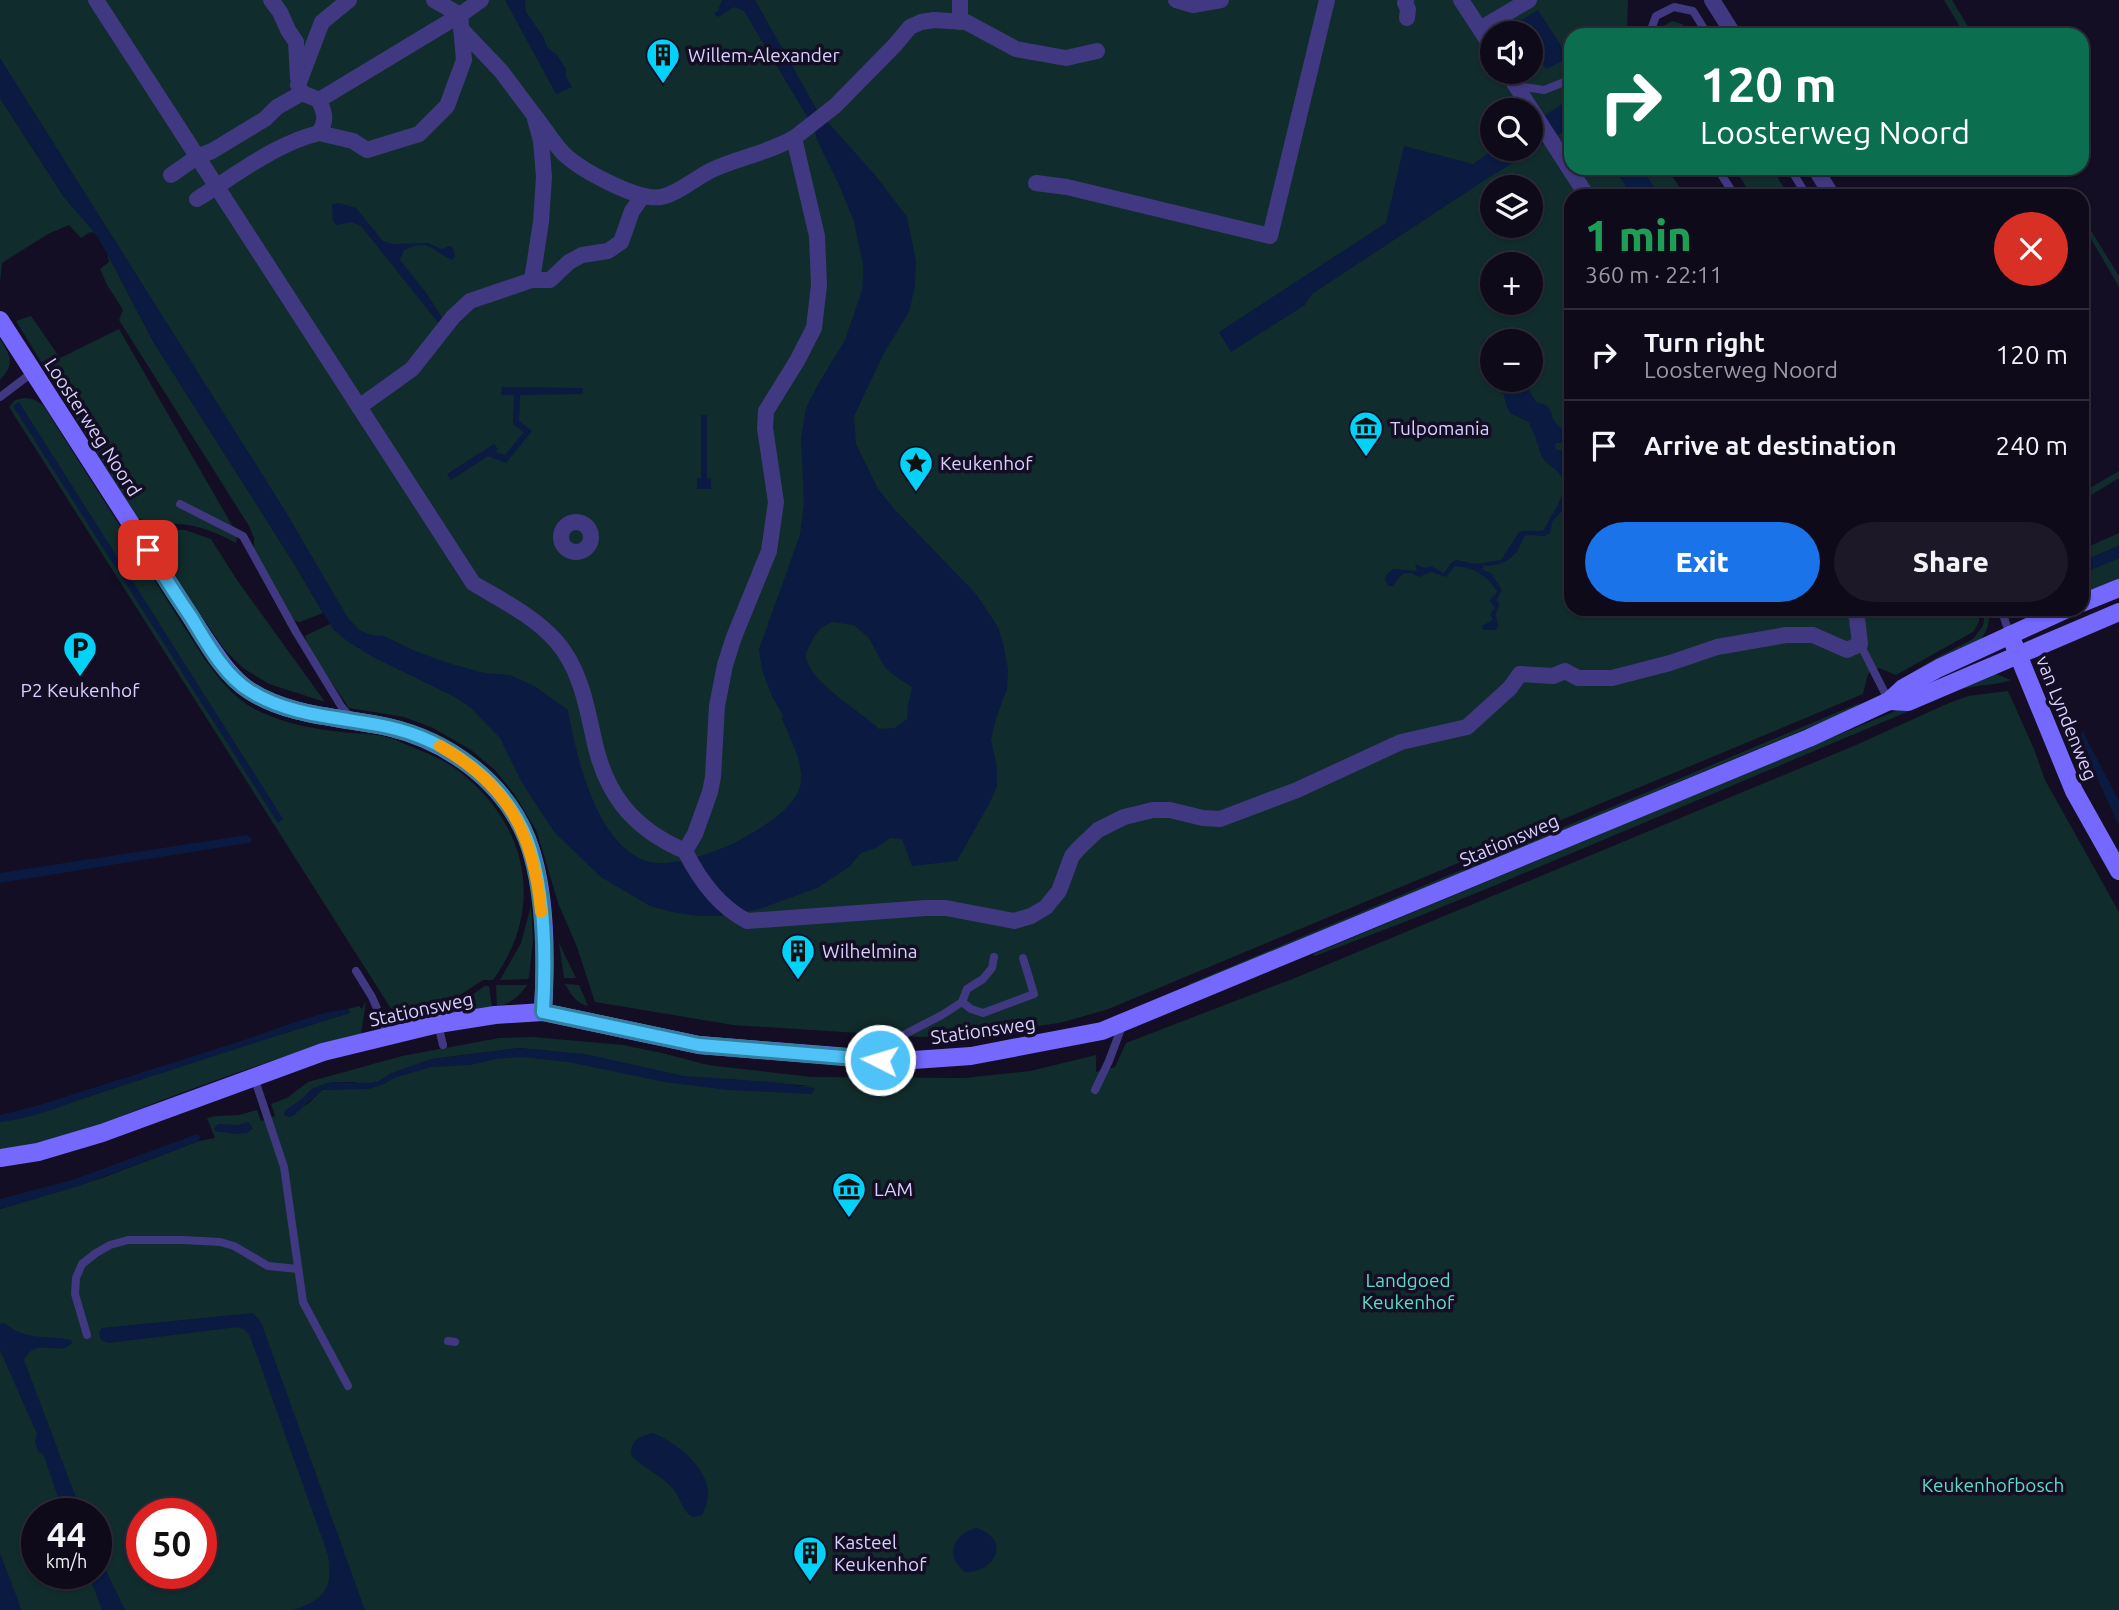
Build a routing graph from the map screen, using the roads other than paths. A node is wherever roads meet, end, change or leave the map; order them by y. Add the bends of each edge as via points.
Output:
1 (96, 0) edge
2 (271, 0) edge
3 (349, 0) edge
4 (481, 0) edge
5 (960, 0) edge
6 (1176, 0) edge
7 (1221, 0) edge
8 (1327, 0) edge
9 (1406, 0) edge
10 (1461, 0) edge
11 (1528, 0) edge
12 (1712, 0) edge
13 (440, 2) edge
14 (1407, 18) dead end
15 (1493, 21) edge
16 (461, 22) junction
17 (960, 22) junction
18 (1652, 28) edge
19 (1704, 28) edge
20 (1730, 28) edge
21 (1480, 29) edge
22 (1097, 51) dead end
23 (1564, 82) edge
24 (1515, 84) edge
25 (1528, 84) edge
26 (300, 89) junction
27 (319, 100) junction
28 (534, 115) junction
29 (319, 133) junction
30 (796, 135) junction
31 (197, 157) junction
32 (1564, 158) edge
33 (171, 175) dead end
34 (1036, 183) dead end
35 (217, 187) junction
36 (642, 197) junction
37 (197, 200) dead end
38 (532, 280) junction
39 (0, 320) edge
40 (33, 372) junction
41 (0, 397) edge
42 (359, 407) junction
43 (180, 504) dead end
44 (2119, 588) edge
45 (2089, 600) edge
46 (2119, 612) edge
47 (1856, 616) edge
48 (2003, 616) edge
49 (2052, 616) edge
50 (2010, 635) junction
51 (1860, 644) junction
52 (2018, 654) junction
53 (1889, 701) junction
54 (353, 720) junction
55 (686, 853) junction
56 (2119, 871) edge
57 (994, 957) dead end
58 (1023, 958) dead end
59 (356, 971) dead end
60 (962, 1002) junction
61 (543, 1012) junction
62 (438, 1024) junction
63 (1123, 1024) junction
64 (389, 1036) junction
65 (443, 1045) dead end
66 (880, 1060) junction
67 (254, 1076) junction
68 (1095, 1090) dead end
69 (0, 1158) edge
70 (298, 1269) junction
71 (87, 1335) dead end
72 (348, 1386) dead end

1 - 31 street
2 - 26 street via 296,43
3 - 26 street via 322,22
4 - 16 street
5 - 17 street
6 - 7 street via 1193,5
8 - 34 street via 1270,236
9 - 14 street
10 - 21 street
11 - 15 street
12 - 20 street
13 - 16 street
16 - 27 street
16 - 28 street
16 - 29 street via 464,60 447,106 419,134 367,150 353,141
17 - 22 street via 1016,49 1066,58
17 - 30 street via 934,20 910,27 835,106
18 - 19 lane via 1656,16 1674,6 1693,11
23 - 25 lane via 1544,90
24 - 32 street
26 - 27 street
26 - 31 street via 265,119
27 - 29 street via 326,116
28 - 36 street via 564,154
28 - 38 street via 544,177
29 - 35 street via 258,160
30 - 36 street via 756,156 712,170 676,191
30 - 55 street via 817,236 819,285 814,328 766,411 776,502 769,551 725,665 717,706 712,784
31 - 33 street
31 - 35 street
35 - 37 street
35 - 42 street
36 - 38 street via 621,242 608,251 569,262 551,280
38 - 42 street via 470,301 412,369
39 - 40 main road, Loosterweg Noord
40 - 41 lane
40 - 54 main road, Loosterweg Noord via 227,670 248,690 276,704
42 - 55 street via 473,583 526,615 569,660 584,698 601,769 616,796 652,834
43 - 54 lane via 243,537 296,632
44 - 45 main road
46 - 52 main road, Stationsweg
47 - 51 street
48 - 50 lane
49 - 50 main road, Stationsweg
50 - 52 main road
50 - 53 main road, Stationsweg via 1939,668
51 - 53 lane
51 - 55 street via 1847,650 1813,635 1786,635 1717,647 1612,678 1577,678 1565,671 1553,676 1520,674 1467,727 1401,742 1220,819 1170,810 1124,817 1098,830 1079,848 1059,891 1046,907 1014,921 946,908 747,921 721,903
52 - 53 main road, Stationsweg via 1908,702
52 - 56 main road, van Lyndenweg via 2074,791
53 - 63 main road, Stationsweg
54 - 61 main road, Loosterweg Noord via 433,741 461,758 508,804 527,838 538,879
57 - 60 lane via 992,968 967,989
58 - 60 lane via 1034,994 983,1013
59 - 64 lane
60 - 66 lane via 886,1044
61 - 62 main road, Stationsweg
61 - 66 main road, Stationsweg via 699,1045
62 - 64 main road, Stationsweg
62 - 65 lane
63 - 66 main road, Stationsweg via 971,1056
63 - 68 lane
64 - 67 main road, Stationsweg
67 - 69 main road, Stationsweg via 102,1133
67 - 70 lane via 284,1167
70 - 71 lane via 268,1266 220,1242 128,1240 110,1245 82,1264 75,1278
70 - 72 lane via 303,1302

